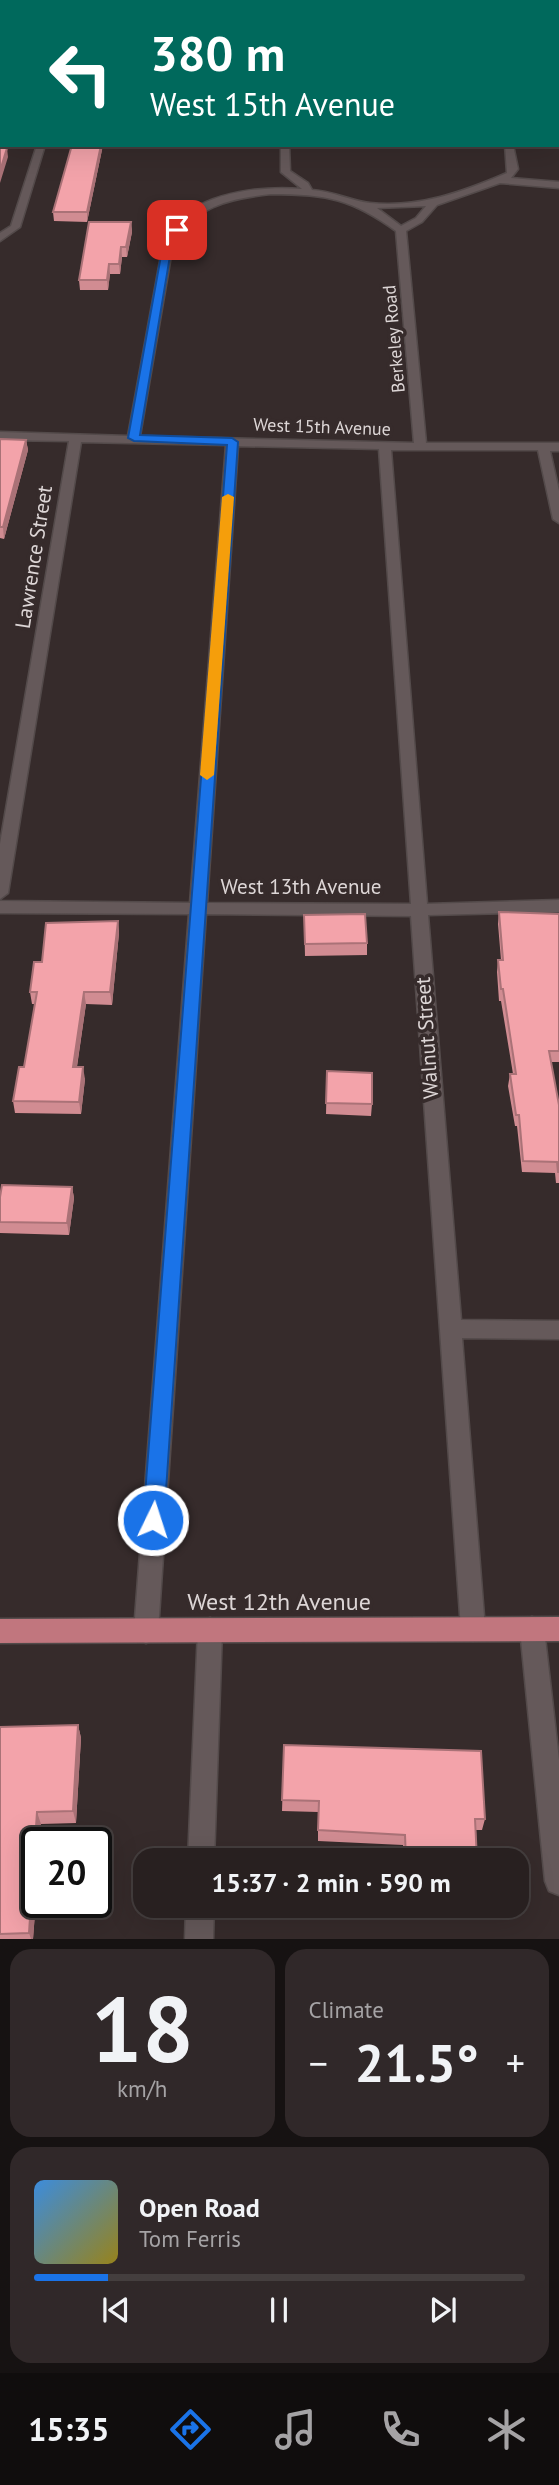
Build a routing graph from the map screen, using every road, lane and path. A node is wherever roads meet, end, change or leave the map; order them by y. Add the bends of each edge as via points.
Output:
1 (40, 147) edge
2 (285, 147) edge
3 (509, 147) edge
4 (279, 175) junction
5 (497, 180) junction
6 (559, 185) edge
7 (308, 192) junction
8 (253, 193) junction
9 (434, 203) junction
10 (364, 206) junction
11 (401, 230) junction
12 (0, 238) edge
13 (0, 436) edge
14 (76, 436) junction
15 (134, 438) junction
16 (232, 442) junction
17 (386, 446) junction
18 (420, 446) junction
19 (543, 447) junction
20 (559, 447) edge
21 (559, 519) edge
22 (0, 893) edge
23 (559, 906) edge
24 (0, 907) edge
25 (197, 909) junction
26 (418, 910) junction
27 (450, 1329) junction
28 (559, 1330) edge
29 (472, 1629) junction
30 (532, 1629) junction
31 (559, 1629) edge
32 (209, 1630) junction
33 (0, 1631) edge
34 (146, 1631) junction
35 (201, 1848) edge
36 (559, 1881) edge
37 (200, 1918) edge
38 (199, 1939) edge

1 - 12 street via 15,227
2 - 4 street
3 - 5 street via 513,169
4 - 7 street via 305,184
4 - 8 street
5 - 6 street
5 - 9 street
7 - 8 street
7 - 10 street
8 - 15 street via 211,205 187,218 167,250
9 - 10 street
9 - 11 street via 419,220
10 - 11 street
11 - 18 street, Berkeley Road
13 - 14 street, West 15th Avenue
14 - 15 street, West 15th Avenue
14 - 22 street, Lawrence Street
15 - 16 street, West 15th Avenue
16 - 17 street, West 15th Avenue
16 - 25 street
17 - 18 street, West 15th Avenue
17 - 26 street, Walnut Street
18 - 19 street, West 15th Avenue
19 - 20 street, West 15th Avenue
19 - 21 street
23 - 26 street, West 13th Avenue
24 - 25 street, West 13th Avenue
25 - 26 street, West 13th Avenue
25 - 34 street
26 - 27 street, Walnut Street
27 - 28 street
27 - 29 street, Walnut Street
29 - 30 main road, West 12th Avenue
29 - 32 main road, West 12th Avenue
30 - 31 main road, West 12th Avenue
30 - 36 street
32 - 34 main road, West 12th Avenue
32 - 35 street
33 - 34 main road, West 12th Avenue
37 - 38 street

